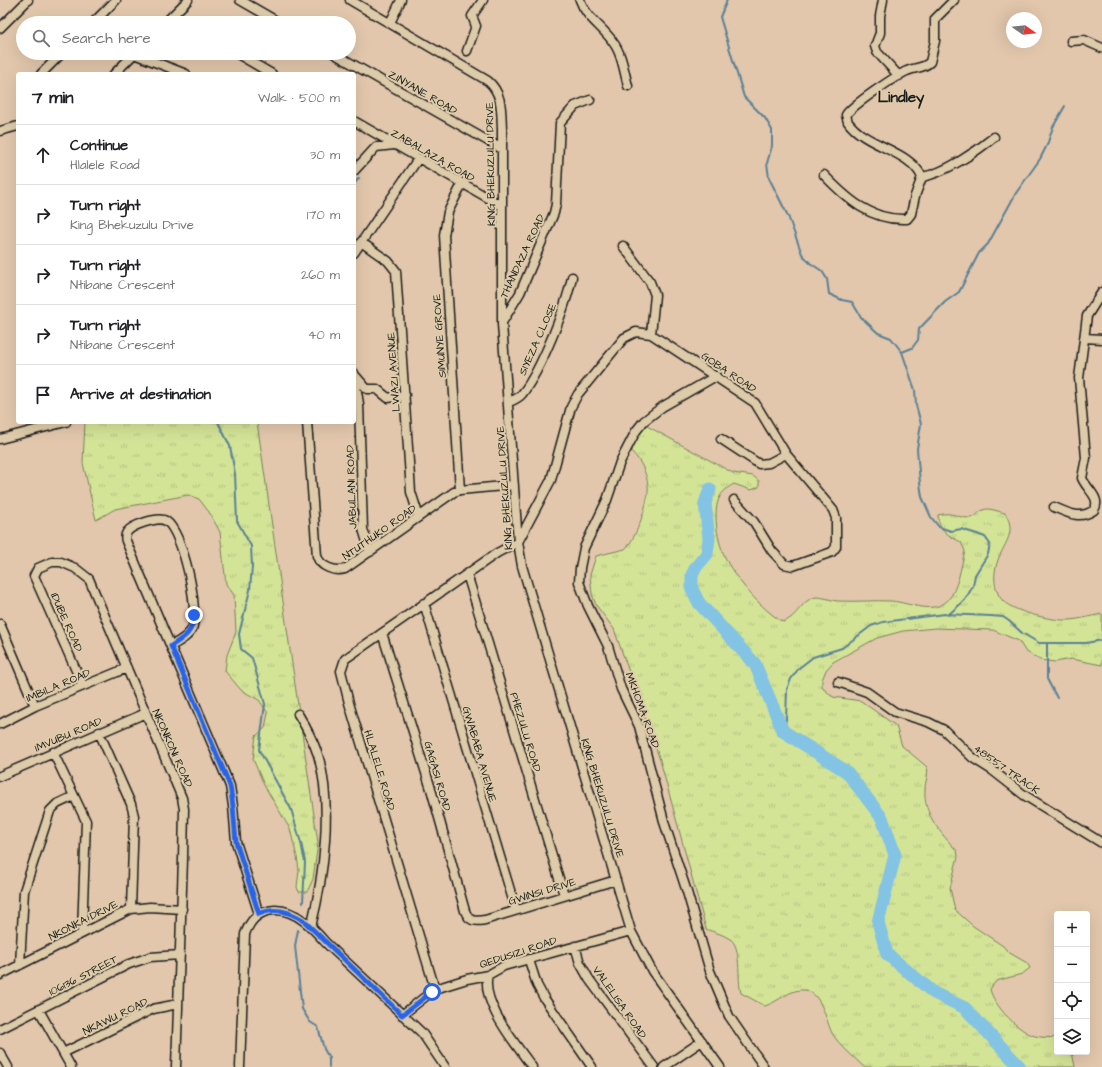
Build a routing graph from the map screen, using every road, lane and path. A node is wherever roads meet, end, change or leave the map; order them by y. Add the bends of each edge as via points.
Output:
1 (28, 0) edge
2 (116, 0) edge
3 (188, 0) edge
4 (240, 0) edge
5 (350, 0) edge
6 (401, 0) edge
7 (483, 0) edge
8 (580, 0) edge
9 (883, 0) edge
10 (954, 0) edge
11 (100, 16) edge
12 (172, 16) edge
13 (268, 16) edge
14 (390, 23) junction
15 (0, 28) edge
16 (1071, 40) dead end
17 (1102, 48) edge
18 (467, 51) dead end
19 (55, 60) edge
20 (128, 60) edge
21 (150, 60) edge
22 (248, 60) edge
23 (345, 60) edge
24 (43, 72) edge
25 (116, 72) edge
26 (181, 72) edge
27 (269, 72) edge
28 (899, 76) junction
29 (628, 86) dead end
30 (590, 100) dead end
31 (356, 122) edge
32 (16, 127) edge
33 (0, 131) edge
34 (994, 137) dead end
35 (394, 145) junction
36 (502, 149) junction
37 (418, 159) junction
38 (356, 169) edge
39 (824, 176) dead end
40 (922, 177) junction
41 (462, 184) junction
42 (502, 206) junction
43 (362, 242) junction
44 (623, 246) dead end
45 (356, 250) edge
46 (572, 277) dead end
47 (1102, 292) edge
48 (502, 324) junction
49 (651, 334) junction
50 (1084, 338) junction
51 (1102, 339) edge
52 (356, 376) edge
53 (716, 376) junction
54 (356, 389) edge
55 (405, 396) junction
56 (509, 402) junction
57 (58, 424) edge
58 (307, 424) edge
59 (0, 439) edge
60 (721, 439) dead end
61 (786, 454) junction
62 (514, 485) junction
63 (460, 490) junction
64 (734, 500) dead end
65 (1054, 507) dead end
66 (419, 517) junction
67 (518, 542) junction
68 (370, 552) junction
69 (38, 568) joint
70 (467, 574) junction
71 (424, 603) junction
72 (0, 624) edge
73 (382, 633) junction
74 (171, 646) junction
75 (127, 668) junction
76 (838, 682) dead end
77 (83, 686) junction
78 (35, 706) junction
79 (146, 713) junction
80 (298, 714) dead end
81 (0, 724) edge
82 (99, 732) junction
83 (54, 752) junction
84 (0, 776) edge
85 (74, 796) junction
86 (1102, 843) edge
87 (616, 880) junction
88 (564, 896) junction
89 (131, 909) junction
90 (182, 909) junction
91 (516, 910) junction
92 (259, 914) junction
93 (475, 922) joint
94 (311, 927) junction
95 (631, 931) junction
96 (82, 932) junction
97 (575, 946) junction
98 (180, 955) junction
99 (529, 960) junction
100 (20, 965) junction
101 (0, 975) edge
102 (488, 975) junction
103 (435, 988) junction
104 (178, 1004) junction
105 (39, 1010) junction
106 (402, 1015) junction
107 (0, 1029) edge
108 (702, 1041) junction
109 (0, 1053) edge
110 (63, 1053) junction
111 (442, 1066) edge
112 (8, 1067) edge
113 (71, 1067) edge
114 (176, 1067) edge
115 (240, 1067) edge
116 (532, 1067) edge
117 (592, 1067) edge
118 (654, 1067) edge
119 (664, 1067) edge
120 (720, 1067) edge
121 (764, 1067) edge

1 - 15 street
2 - 11 street
3 - 12 street
4 - 13 street
5 - 14 street, KING BHEKUZULU DRIVE
6 - 14 street
7 - 18 street via 472,16 476,26
8 - 29 street via 587,14 618,49
9 - 28 street via 880,33 875,46 877,52
10 - 28 street via 935,20 935,41 930,62
14 - 36 street, KING BHEKUZULU DRIVE via 493,86 501,104
16 - 17 street via 1084,40
19 - 24 street
20 - 25 street
21 - 26 street
22 - 27 street
23 - 36 street, ZINYANE ROAD
28 - 40 street via 846,115 848,122 874,143 910,162
30 - 48 street, THANDAZA ROAD via 575,106 560,123 554,213 520,293
31 - 35 street, ZABALAZA ROAD
32 - 33 street
34 - 40 street via 940,171
35 - 37 street, ZABALAZA ROAD
35 - 38 street via 376,147
36 - 42 street, KING BHEKUZULU DRIVE
37 - 41 street, ZABALAZA ROAD
37 - 43 street
39 - 40 street via 845,196 869,213 900,219 907,219 911,214
41 - 42 street, ZABALAZA ROAD
41 - 63 street, SIMUNYE GROVE via 448,212 444,234
42 - 48 street, KING BHEKUZULU DRIVE
43 - 45 street
43 - 55 street, LWAZI AVENUE via 388,261 396,271
44 - 49 street via 650,282 655,295
46 - 56 street, SIYEZA CLOSE via 568,295 542,359 523,394
47 - 50 street via 1087,316
48 - 56 street, KING BHEKUZULU DRIVE
49 - 53 street, GOBA ROAD
49 - 67 street via 636,332 622,340 573,402 553,475
50 - 51 street
50 - 65 street via 1079,390 1086,458 1082,478 1096,498 1097,504 1094,510 1081,515
52 - 55 street via 367,389 377,389 388,398
53 - 61 street, GOBA ROAD via 755,403
53 - 121 street, MKHOMA ROAD via 662,407 636,431 620,462 608,500 584,548 579,582 608,646 621,689 638,726 712,978 729,1016
54 - 68 street, JABULANI ROAD via 363,529
55 - 66 street, LWAZI AVENUE via 411,492
56 - 62 street, KING BHEKUZULU DRIVE
57 - 59 street
58 - 68 street, NTUTHUKO ROAD via 318,559 328,567 342,570
60 - 61 street via 757,464 769,463
61 - 64 street, GOBA ROAD via 834,513 837,545 832,552 793,566 784,564 772,551 754,522
62 - 63 street, NTUTHUKO ROAD
62 - 67 street, KING BHEKUZULU DRIVE
63 - 66 street, NTUTHUKO ROAD
66 - 68 street, NTUTHUKO ROAD
67 - 70 street, HLALELE ROAD
67 - 87 street, KING BHEKUZULU DRIVE via 522,566
69 - 75 street, NKONKONI ROAD via 57,562 75,568 88,578
69 - 77 street, IDUBE ROAD via 34,576
70 - 71 street, HLALELE ROAD
70 - 88 street, PHEZULU ROAD
71 - 73 street, HLALELE ROAD
71 - 91 street, GWABABA AVENUE
72 - 78 street
73 - 93 street, GAGASI ROAD via 431,789 465,911
73 - 103 street, HLALELE ROAD via 347,656 341,671 380,810
74 - 74 street via 188,634 194,622 194,607 190,575 177,540 170,524 166,520 158,519 128,530 126,541
74 - 92 street via 230,786 236,842
75 - 77 street, IMBILA ROAD
75 - 79 street, NKONKONI ROAD
76 - 86 street, 48557 TRACK via 867,692 899,714 928,722 944,730 973,758 1024,795
77 - 78 street, IMBILA ROAD
78 - 81 street, IMBILA ROAD
79 - 82 street, IMVUBU ROAD
79 - 90 street, NKONKONI ROAD via 184,803
80 - 94 street via 318,755 326,801 318,897
82 - 83 street, IMVUBU ROAD
82 - 89 street via 134,816
83 - 84 street, IMVUBU ROAD
83 - 85 street
85 - 96 street via 86,827
85 - 100 street via 57,804 50,811 29,872 23,900
87 - 88 street, GWINSI DRIVE
87 - 95 street, KING BHEKUZULU DRIVE
88 - 91 street, GWINSI DRIVE
89 - 90 street, NKONKA DRIVE
89 - 96 street, NKONKA DRIVE
90 - 98 street, NKONKONI ROAD
91 - 93 street, GWINSI DRIVE
92 - 94 street via 271,910 287,912
92 - 115 street via 248,926 244,941
94 - 106 street
95 - 97 street, QEDUSIZI ROAD
95 - 108 street, KING BHEKUZULU DRIVE via 652,971
96 - 100 street, NKONKA DRIVE
97 - 99 street, QEDUSIZI ROAD
97 - 118 street, VALELISA ROAD via 580,963 589,979
98 - 104 street, NKONKONI ROAD
98 - 105 street, 106136 STREET via 141,959
99 - 102 street, QEDUSIZI ROAD via 504,966
99 - 117 street via 544,998
100 - 101 street, NKONKA DRIVE
102 - 103 street, QEDUSIZI ROAD
102 - 116 street via 489,994 497,1016
103 - 106 street
104 - 110 street, NKAWU ROAD via 153,1009
104 - 114 street, NKONKONI ROAD
105 - 107 street, 106136 STREET
105 - 110 street
106 - 111 street via 422,1033
108 - 119 street
108 - 120 street, KING BHEKUZULU DRIVE
109 - 112 street
110 - 113 street

